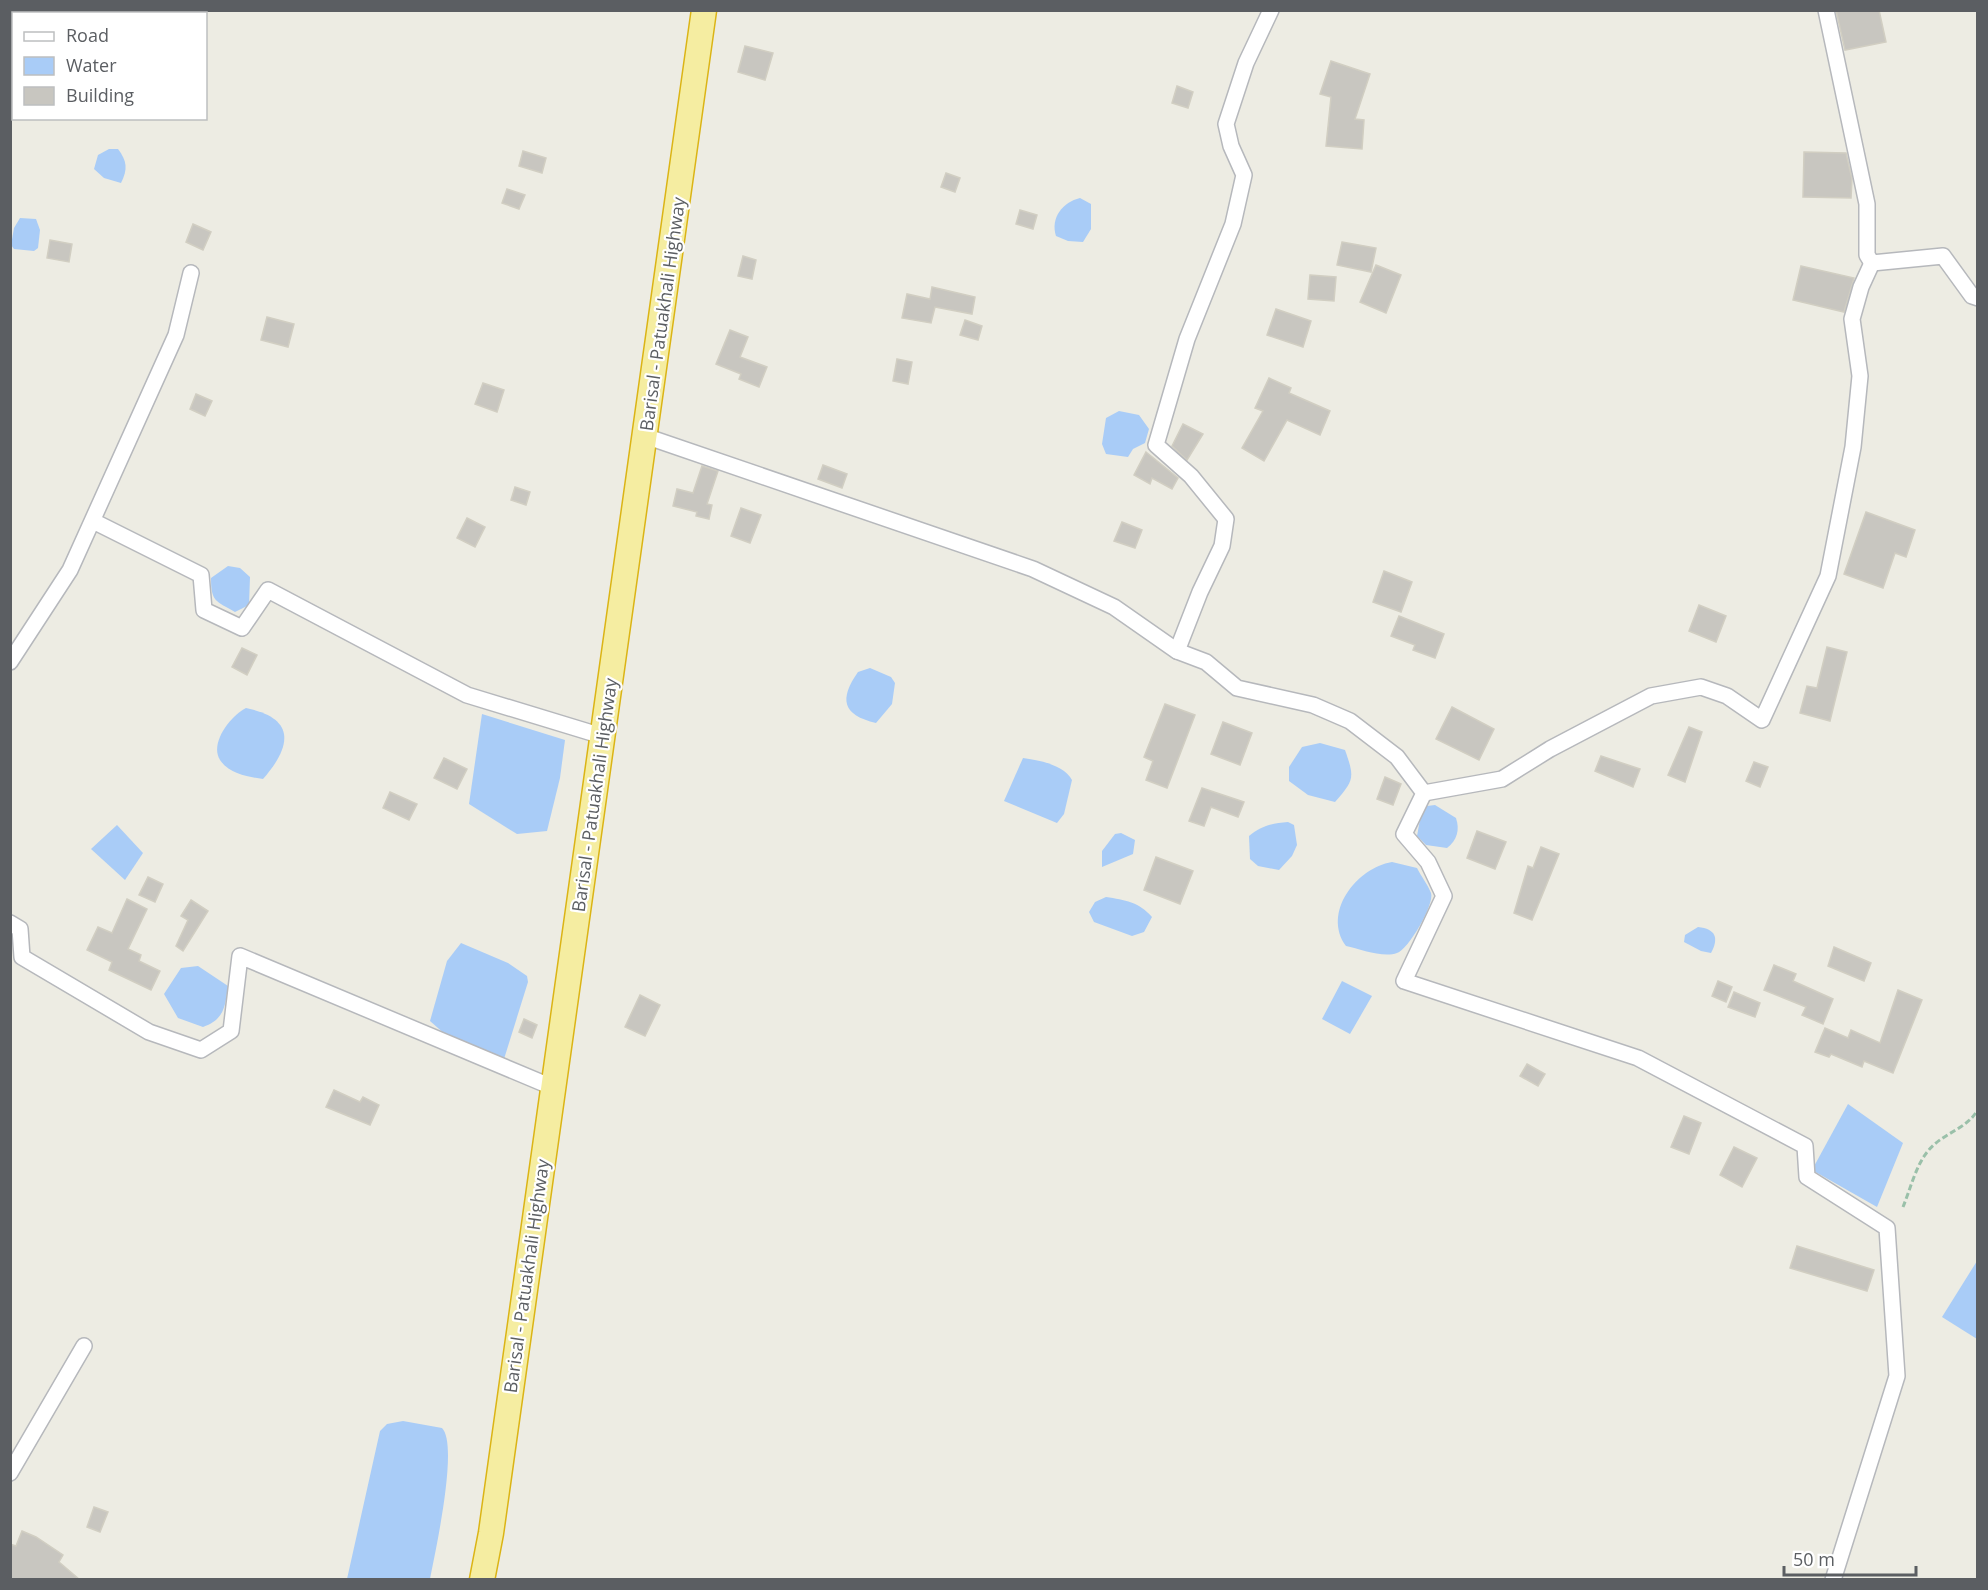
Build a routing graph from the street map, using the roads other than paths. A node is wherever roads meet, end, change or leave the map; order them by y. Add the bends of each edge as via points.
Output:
1 (704, 10) edge
2 (1271, 10) edge
3 (1826, 10) edge
4 (1872, 263) junction
5 (191, 273) dead end
6 (1977, 298) edge
7 (645, 436) junction
8 (93, 521) junction
9 (1177, 651) junction
10 (10, 662) edge
11 (602, 736) junction
12 (1424, 793) junction
13 (10, 924) edge
14 (552, 1087) junction
15 (84, 1346) dead end
16 (10, 1473) edge
17 (482, 1580) edge
18 (1833, 1580) edge

1 - 7 highway, Barisal - Patuakhali Highway
2 - 9 street via 1246,63 1226,124 1244,175 1233,224 1187,339 1156,445 1191,476 1226,519 1222,546
3 - 4 street via 1867,204 1867,255
4 - 6 street via 1943,256
4 - 12 street via 1852,319 1860,376 1853,447 1828,576 1762,720 1727,696 1701,687 1651,696 1502,779
5 - 8 street via 176,334
7 - 9 street via 1034,569 1114,608
7 - 11 highway, Barisal - Patuakhali Highway
8 - 10 street via 70,570
8 - 11 street via 201,575 204,610 242,628 268,590 467,695
9 - 12 street via 1206,662 1237,688 1313,705 1350,721 1397,757
11 - 14 highway, Barisal - Patuakhali Highway
12 - 18 street via 1404,834 1428,862 1444,896 1404,981 1638,1058 1805,1146 1807,1177 1887,1228 1897,1376
13 - 14 street via 20,929 22,957 149,1032 201,1050 231,1032 240,957
14 - 17 highway, Barisal - Patuakhali Highway
15 - 16 street

